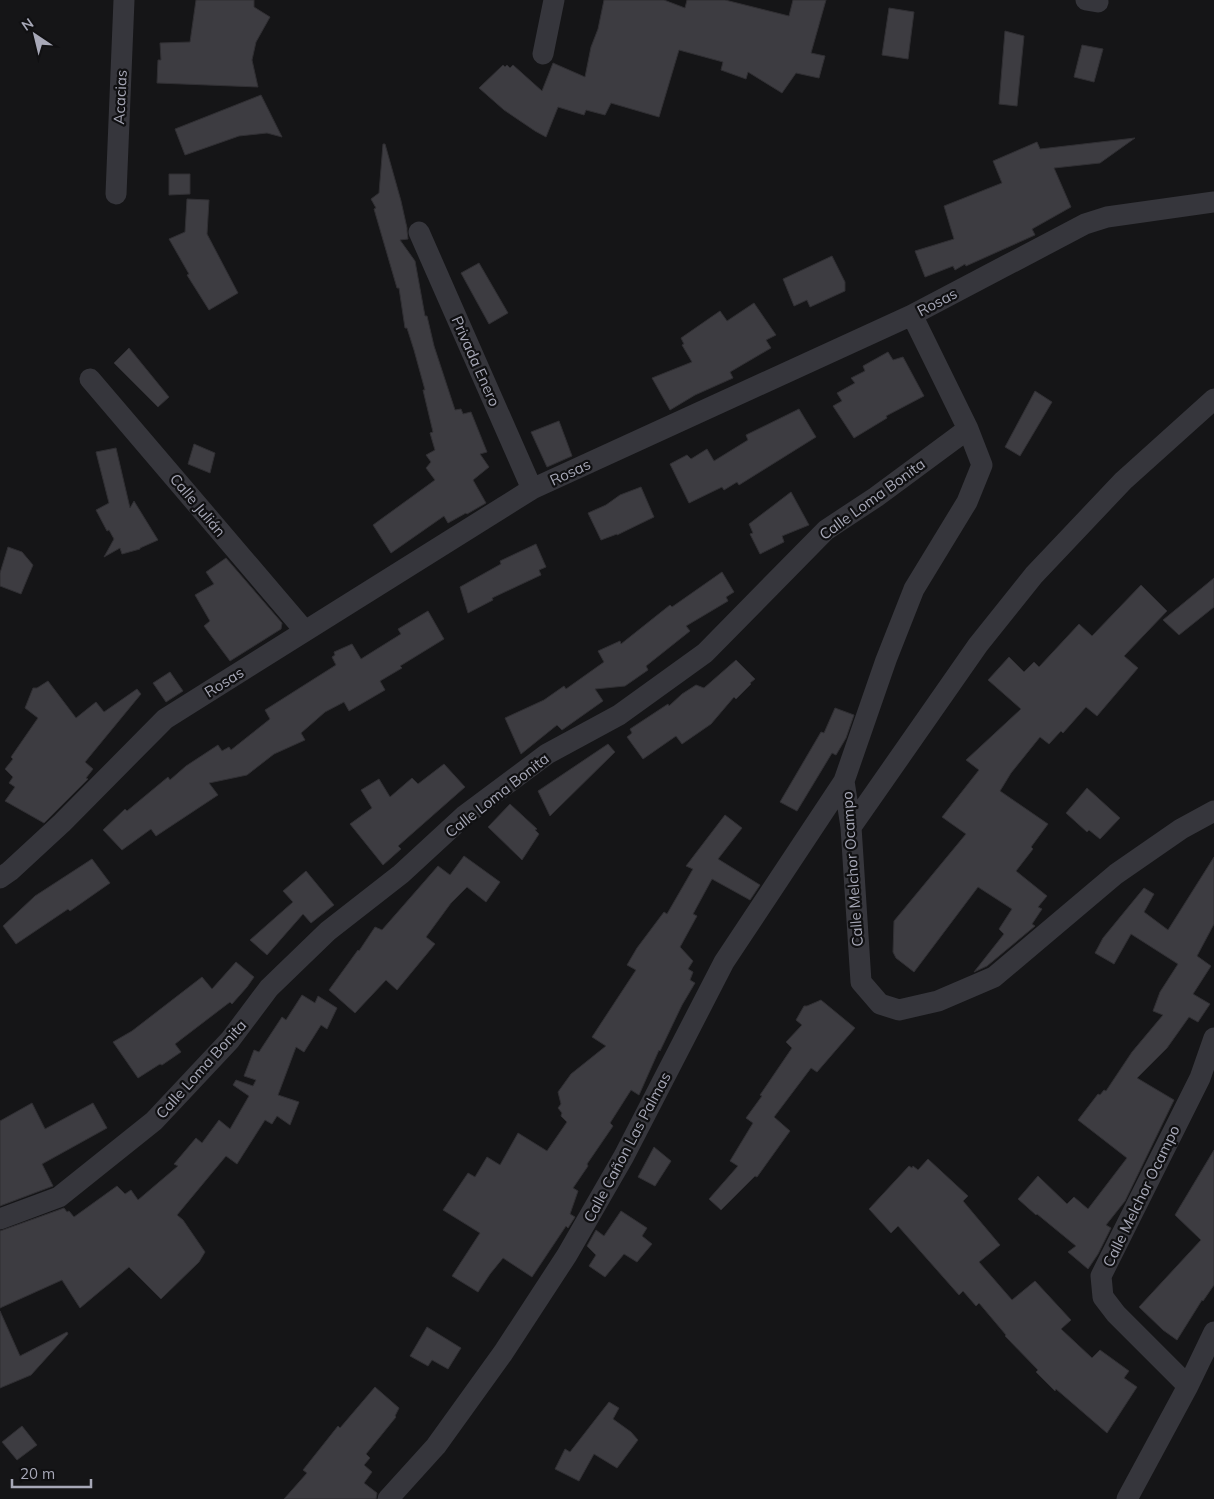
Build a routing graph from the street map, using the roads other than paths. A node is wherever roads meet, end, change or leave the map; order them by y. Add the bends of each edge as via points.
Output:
1 (124, 0) edge
2 (554, 0) edge
3 (543, 54) dead end
4 (116, 194) dead end
5 (1214, 202) edge
6 (419, 232) dead end
7 (912, 316) junction
8 (90, 379) dead end
9 (1214, 399) edge
10 (968, 429) junction
11 (532, 489) junction
12 (305, 632) junction
13 (844, 781) junction
14 (1214, 810) edge
15 (851, 827) junction
16 (0, 878) edge
17 (1214, 1038) edge
18 (0, 1219) edge
19 (1214, 1332) edge
20 (1188, 1386) junction
21 (388, 1499) edge
22 (1127, 1499) edge

1 - 4 street, Acacias
2 - 3 street
5 - 7 street, Rosas via 1107,217 1086,224
6 - 11 street, Privada Enero
7 - 10 street, Calle Melchor Ocampo
7 - 11 street, Rosas
8 - 12 street, Calle Julián
9 - 15 street via 1123,481 1034,575 978,645
10 - 13 street, Calle Melchor Ocampo via 982,465 967,502 914,589
10 - 18 street, Calle Loma Bonita via 826,530 706,653 619,715 547,754 464,816 401,874 328,931 269,988 230,1040 154,1121 59,1197
11 - 12 street, Rosas
12 - 16 street, Rosas via 165,719 62,823
13 - 15 street, Calle Melchor Ocampo
13 - 21 street, Calle Cañon Las Palmas via 724,962 624,1156 568,1255 436,1446
14 - 15 street, Calle Melchor Ocampo via 1116,874 994,977 938,1001 899,1010 880,1004 861,982
17 - 20 street, Calle Melchor Ocampo via 1200,1078 1101,1276 1103,1297 1116,1314
19 - 20 street
20 - 22 street

